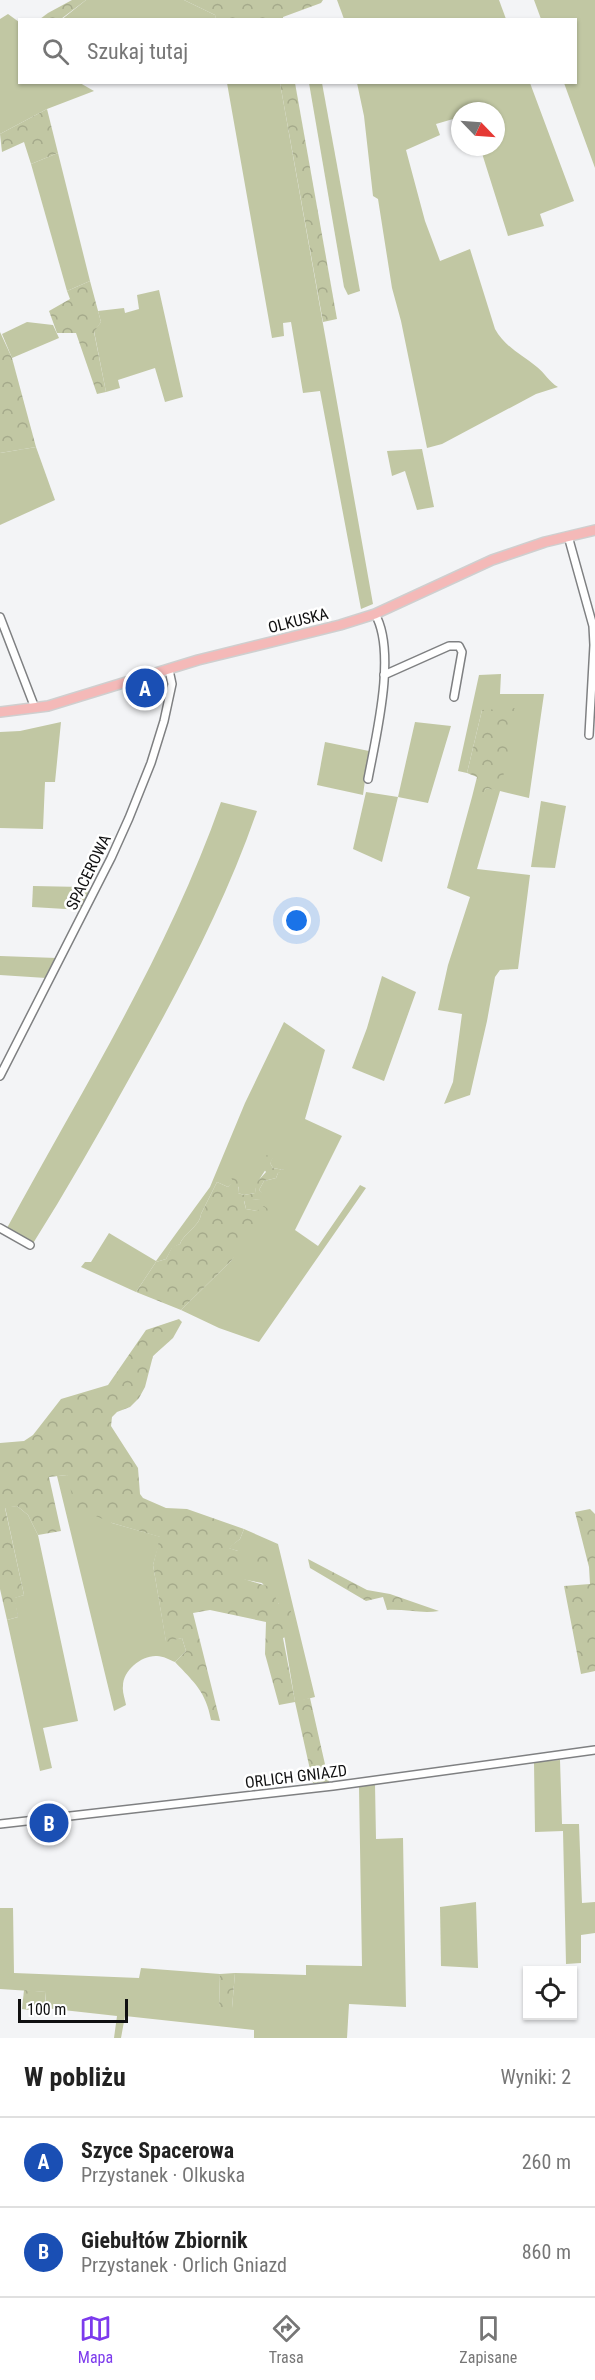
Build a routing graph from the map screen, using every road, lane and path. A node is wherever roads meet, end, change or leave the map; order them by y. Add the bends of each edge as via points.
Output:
1 (595, 530) edge
2 (568, 536) junction
3 (375, 614) junction
4 (0, 617) edge
5 (169, 670) junction
6 (384, 675) junction
7 (454, 697) dead end
8 (35, 708) junction
9 (0, 712) edge
10 (590, 735) dead end
11 (368, 779) dead end
12 (0, 1076) edge
13 (0, 1228) edge
14 (30, 1245) dead end
15 (595, 1750) edge
16 (0, 1824) edge

1 - 2 main road, OLKUSKA
2 - 3 main road, OLKUSKA via 492,560
2 - 10 street via 593,626
3 - 5 main road, OLKUSKA
3 - 6 street via 381,627
4 - 8 street
5 - 8 main road, OLKUSKA
5 - 12 street, SPACEROWA via 172,684 164,722 129,818
6 - 7 street via 449,646 459,646 462,652
6 - 11 street
8 - 9 main road, OLKUSKA
13 - 14 street
15 - 16 street, ORLICH GNIAZD via 339,1785

